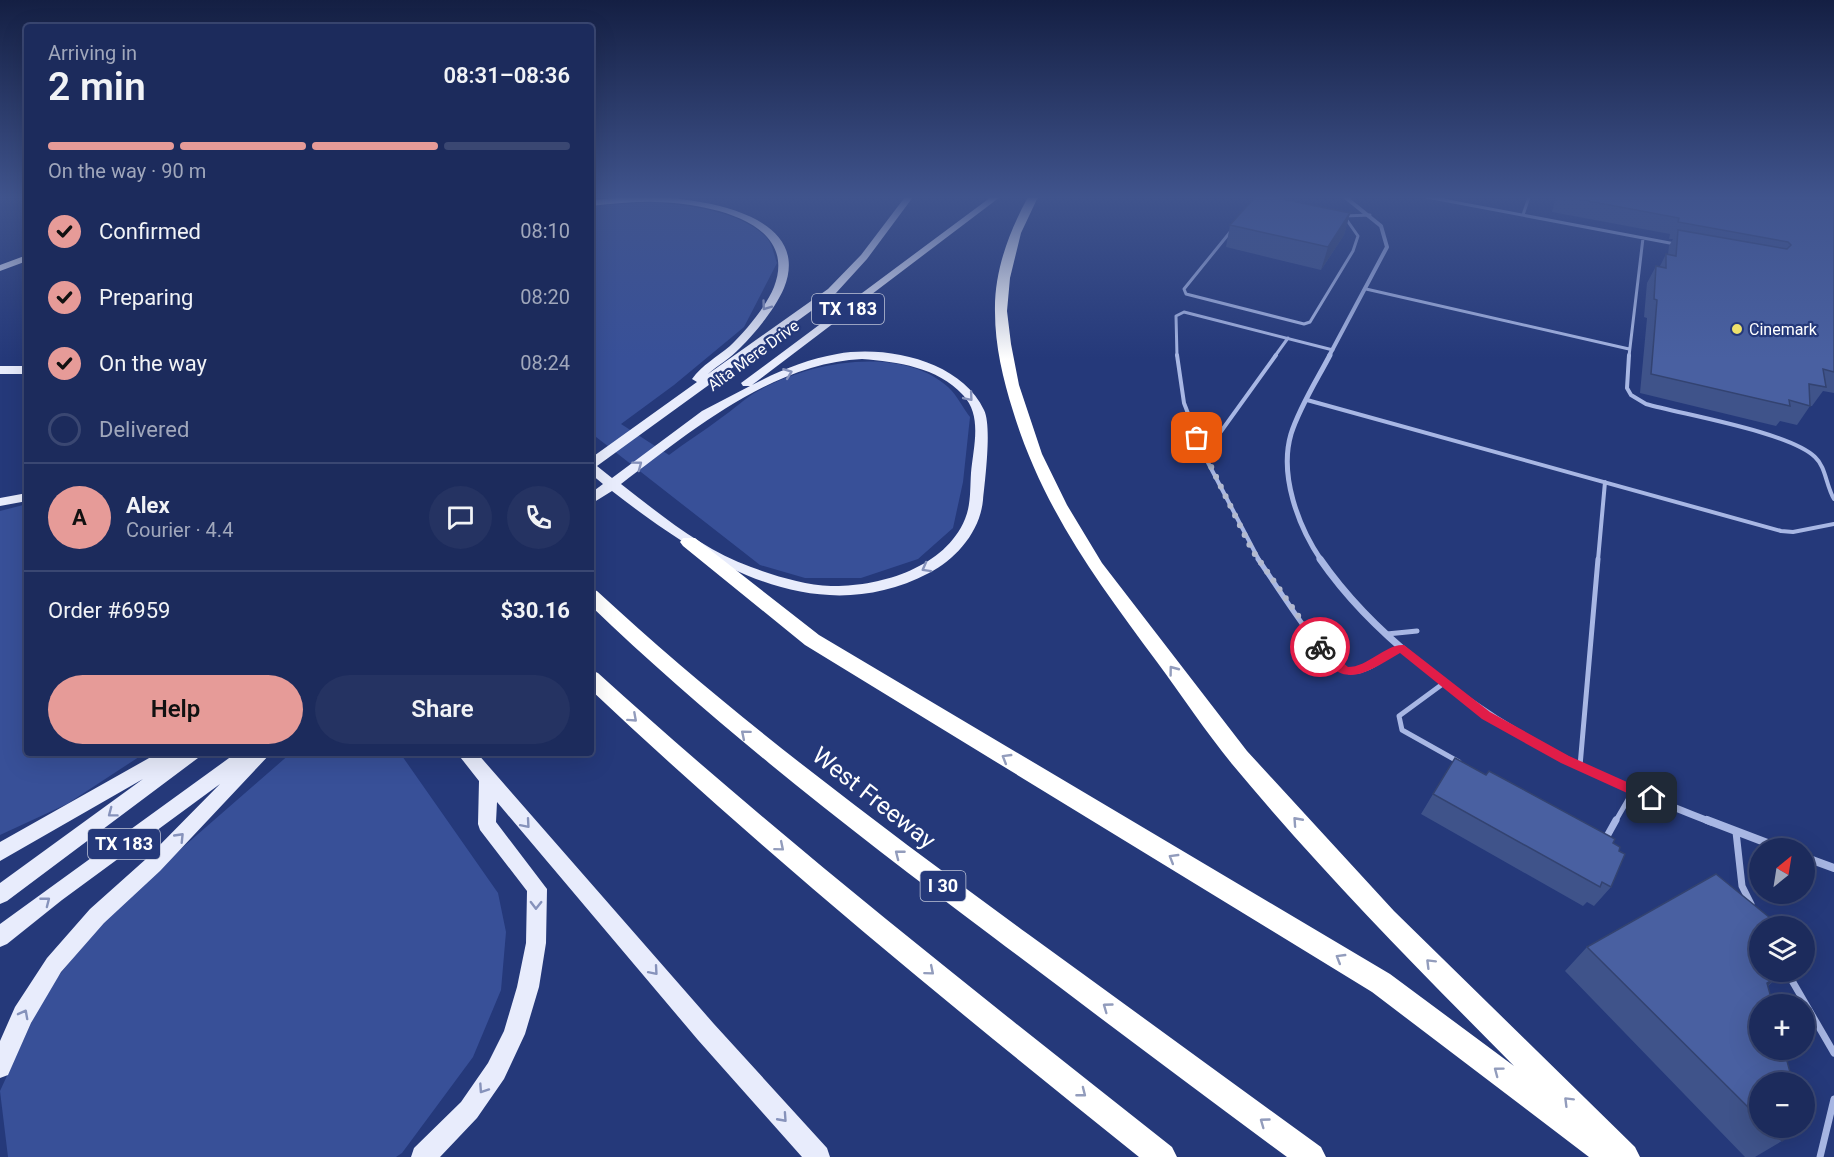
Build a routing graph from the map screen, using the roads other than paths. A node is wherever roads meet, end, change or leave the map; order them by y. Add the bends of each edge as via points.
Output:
1 (782, 251) edge
2 (869, 251) edge
3 (924, 251) edge
4 (1010, 251) edge
5 (1215, 251) edge
6 (1352, 251) edge
7 (1385, 251) edge
8 (1641, 251) edge
9 (24, 259) edge
10 (0, 268) edge
11 (1366, 289) junction
12 (1288, 338) junction
13 (1333, 350) junction
14 (1629, 350) junction
15 (0, 370) edge
16 (24, 370) edge
17 (687, 396) junction
18 (1307, 400) junction
19 (699, 419) junction
20 (1204, 455) junction
21 (594, 462) edge
22 (594, 470) edge
23 (1605, 482) junction
24 (24, 498) edge
25 (594, 498) edge
26 (1834, 499) edge
27 (0, 502) edge
28 (1834, 524) edge
29 (689, 542) junction
30 (594, 598) edge
31 (1417, 631) dead end
32 (1382, 634) junction
33 (1400, 648) junction
34 (594, 681) edge
35 (1444, 683) junction
36 (168, 756) edge
37 (188, 756) edge
38 (245, 756) edge
39 (259, 756) edge
40 (469, 756) edge
41 (1462, 764) edge
42 (1580, 767) junction
43 (488, 779) junction
44 (1633, 791) junction
45 (1736, 832) junction
46 (1599, 838) edge
47 (1753, 838) edge
48 (0, 852) edge
49 (1815, 861) edge
50 (1834, 868) edge
51 (0, 895) edge
52 (1752, 906) edge
53 (0, 937) edge
54 (1793, 982) edge
55 (1834, 1053) edge
56 (0, 1067) edge
57 (1834, 1099) edge
58 (423, 1157) edge
59 (818, 1157) edge
60 (1162, 1157) edge
61 (1311, 1157) edge
62 (1612, 1157) edge
63 (1625, 1157) edge
64 (1820, 1157) edge

1 -> 17 main road via 784,273 778,289 737,345 703,373
2 - 17 main road, Alta Mere Drive / TX 183 via 832,291
3 - 19 main road, Alta Mere Drive / TX 183
63 -> 4 highway via 1385,919 1254,774 1096,567 1034,454 1012,385 1001,311
5 - 6 lane via 1184,289 1186,294 1304,324 1310,322
7 - 11 street
8 - 14 lane
9 - 10 main road
11 - 13 street
11 - 14 lane
12 - 13 lane
12 - 20 lane
12 - 20 lane via 1184,312 1176,316 1175,345 1184,404
13 - 18 street
14 - 26 lane via 1625,388 1635,399 1798,446 1817,459
15 - 16 main road
17 - 21 main road, Alta Mere Drive / TX 183
18 - 23 lane
18 - 32 street via 1288,445 1288,478 1295,504 1321,564
25 -> 19 main road, Alta Mere Drive / TX 183
19 -> 29 main road via 761,384 823,359 862,356 899,360 938,370 973,399 979,413 979,450 973,517 963,536 945,557 876,588 828,591 744,570
20 - 33 lane via 1252,550 1327,657 1345,671 1361,671
22 - 29 main road
23 - 28 lane via 1782,531
23 - 42 lane
24 - 27 main road
62 -> 29 highway via 1381,983 812,640
61 -> 30 highway, West Freeway / I 30 via 918,868 752,740
31 - 32 lane
32 - 33 street
33 - 35 street
34 -> 60 highway via 720,797 984,1016
35 - 41 lane via 1399,716 1402,730
35 - 42 street via 1486,716
36 - 48 main road
37 -> 51 main road, TX 183
53 -> 38 main road, TX 183
56 -> 39 main road via 23,1015 54,965 97,916 153,865
40 - 43 main road
42 - 44 street
43 -> 58 main road via 487,824 537,889 536,943 514,1034 496,1071 469,1110
43 -> 59 main road
44 - 45 street
44 - 46 lane via 1606,838
45 - 47 street
45 - 52 lane via 1742,886
49 - 50 street
54 - 55 lane
57 - 64 lane

